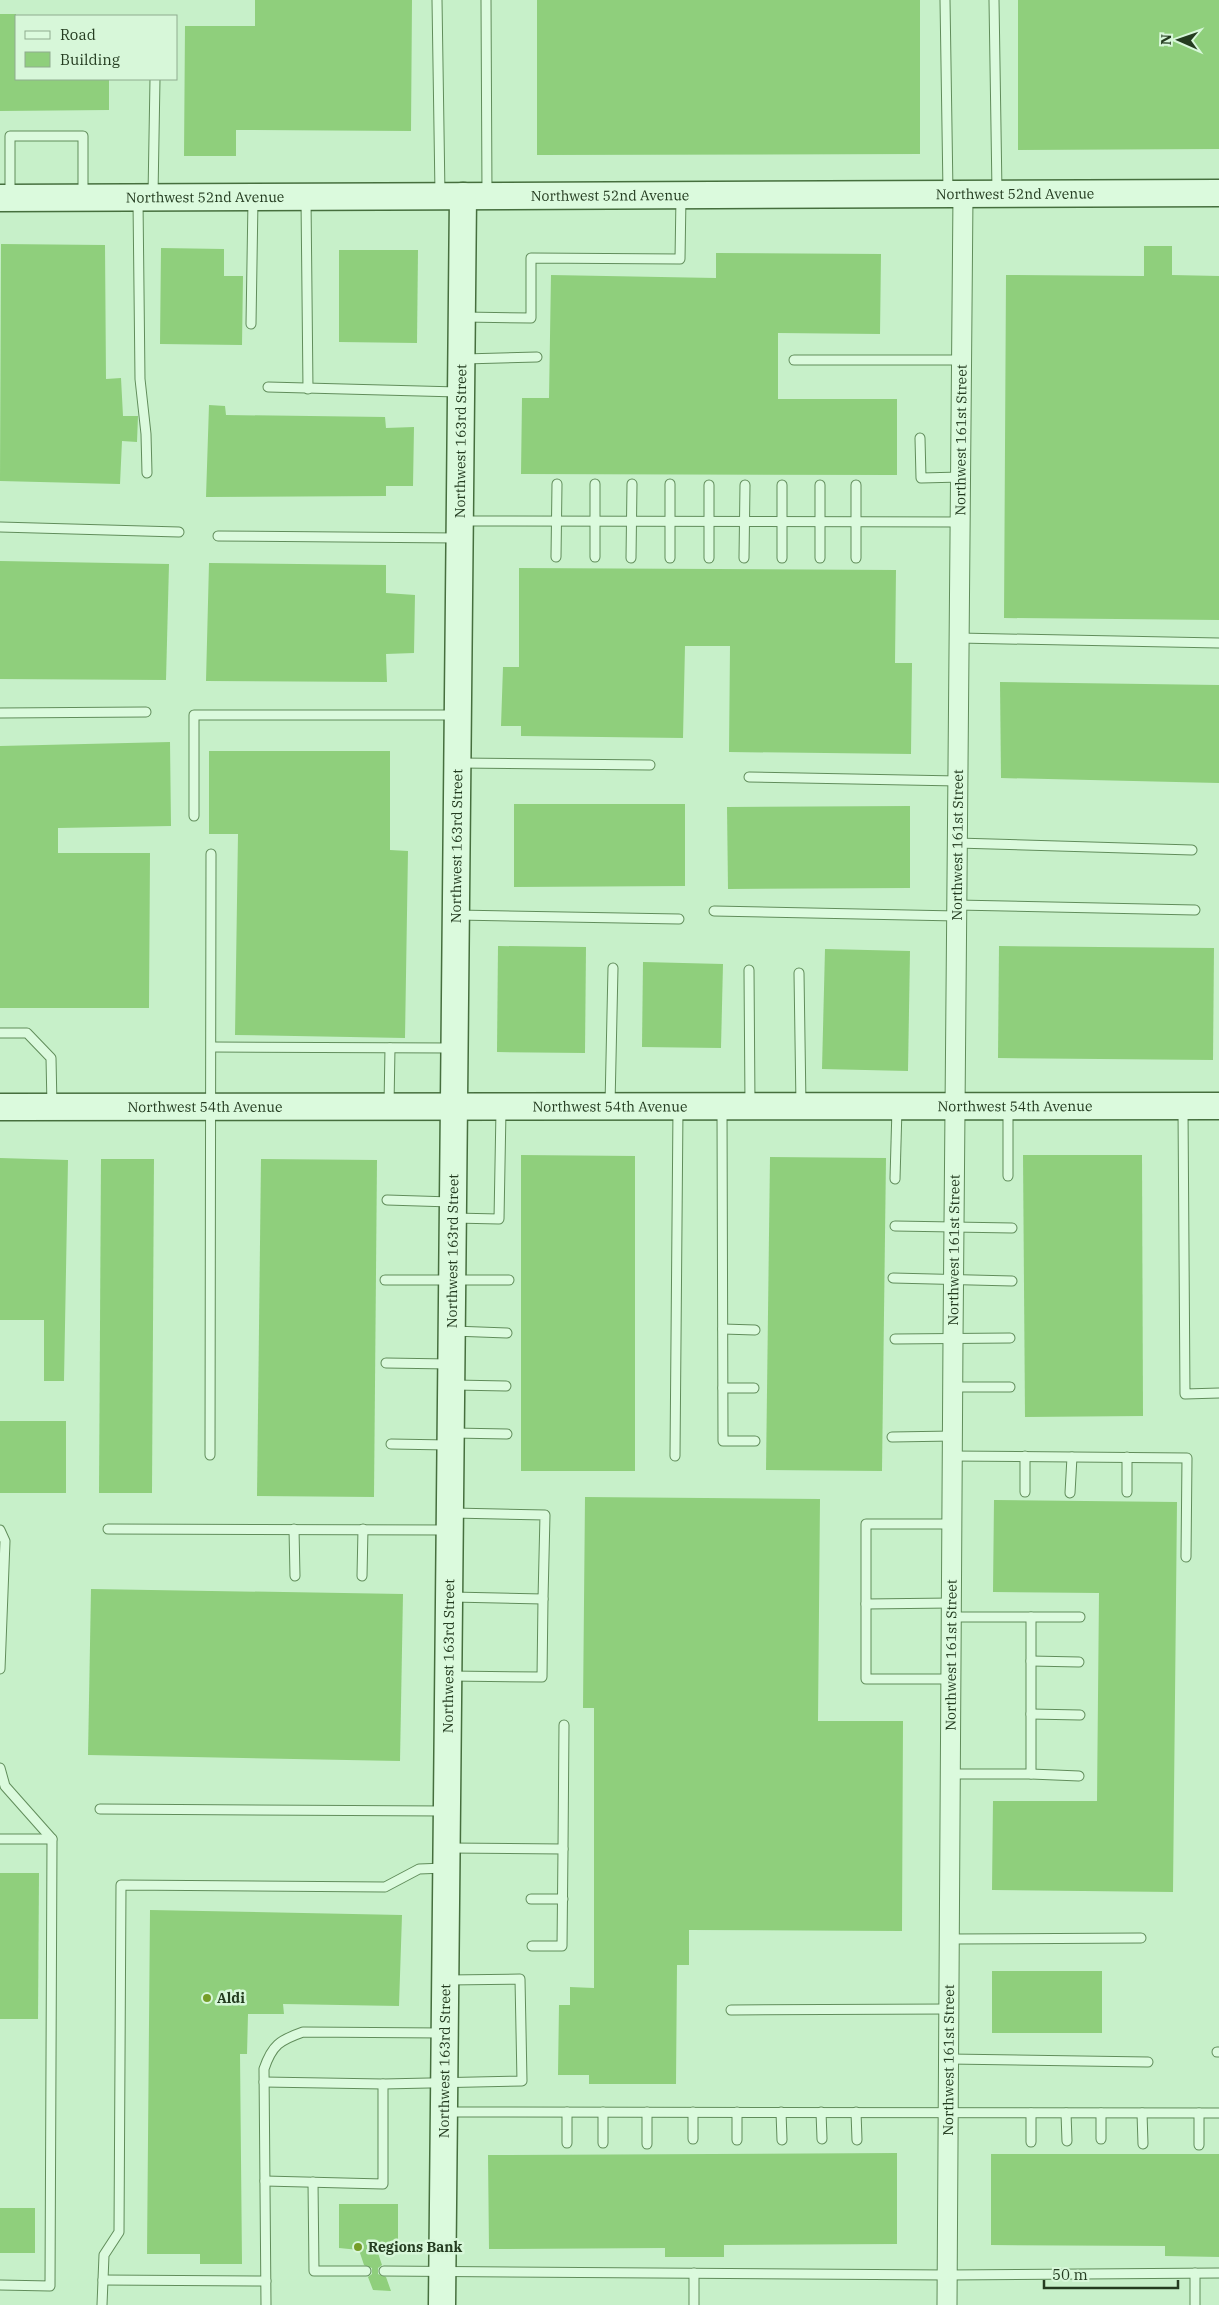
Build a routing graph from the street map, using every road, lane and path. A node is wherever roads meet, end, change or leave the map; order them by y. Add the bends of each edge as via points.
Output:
1 (437, 0) edge
2 (486, 0) edge
3 (945, 0) edge
4 (994, 0) edge
5 (155, 80) edge
6 (1219, 193) edge
7 (956, 195) junction
8 (997, 195) junction
9 (463, 196) junction
10 (681, 196) junction
11 (253, 197) junction
12 (306, 197) junction
13 (5, 198) edge
14 (83, 198) junction
15 (146, 198) junction
16 (462, 317) junction
17 (251, 324) dead end
18 (537, 357) dead end
19 (462, 359) junction
20 (794, 360) dead end
21 (962, 360) junction
22 (268, 387) dead end
23 (308, 388) junction
24 (461, 392) junction
25 (920, 438) dead end
26 (147, 473) dead end
27 (961, 477) junction
28 (556, 484) dead end
29 (595, 484) dead end
30 (632, 484) dead end
31 (670, 484) dead end
32 (745, 484) dead end
33 (709, 485) dead end
34 (782, 485) dead end
35 (820, 485) dead end
36 (856, 485) dead end
37 (556, 522) junction
38 (595, 522) junction
39 (632, 522) junction
40 (670, 522) junction
41 (709, 522) junction
42 (744, 522) junction
43 (782, 522) junction
44 (820, 522) junction
45 (856, 522) junction
46 (960, 522) junction
47 (0, 527) edge
48 (460, 530) junction
49 (180, 532) dead end
50 (218, 536) dead end
51 (556, 557) dead end
52 (595, 557) dead end
53 (631, 558) dead end
54 (670, 558) dead end
55 (709, 558) dead end
56 (744, 558) dead end
57 (782, 558) dead end
58 (820, 558) dead end
59 (856, 558) dead end
60 (959, 638) junction
61 (1219, 643) edge
62 (146, 712) dead end
63 (0, 714) edge
64 (458, 715) junction
65 (458, 763) junction
66 (650, 765) dead end
67 (749, 777) dead end
68 (958, 781) junction
69 (194, 816) dead end
70 (957, 843) junction
71 (1192, 850) dead end
72 (211, 854) dead end
73 (957, 910) junction
74 (1195, 910) dead end
75 (714, 911) dead end
76 (457, 915) junction
77 (679, 919) dead end
78 (613, 968) dead end
79 (749, 970) dead end
80 (798, 973) dead end
81 (0, 1033) edge
82 (212, 1047) junction
83 (390, 1048) junction
84 (456, 1048) junction
85 (1183, 1106) junction
86 (1219, 1106) edge
87 (0, 1107) edge
88 (52, 1107) junction
89 (212, 1107) junction
90 (389, 1108) junction
91 (455, 1108) junction
92 (502, 1108) junction
93 (610, 1108) junction
94 (678, 1108) junction
95 (722, 1108) junction
96 (750, 1108) junction
97 (801, 1108) junction
98 (896, 1108) junction
99 (955, 1108) junction
100 (1008, 1108) junction
101 (1008, 1176) dead end
102 (895, 1179) dead end
103 (387, 1200) dead end
104 (454, 1210) junction
105 (895, 1226) dead end
106 (954, 1227) junction
107 (1012, 1228) dead end
108 (893, 1278) dead end
109 (385, 1280) dead end
110 (510, 1280) dead end
111 (954, 1280) junction
112 (1012, 1281) dead end
113 (453, 1282) junction
114 (723, 1329) junction
115 (755, 1330) dead end
116 (452, 1331) junction
117 (507, 1333) dead end
118 (953, 1338) junction
119 (1010, 1338) dead end
120 (895, 1340) dead end
121 (386, 1363) dead end
122 (452, 1374) junction
123 (506, 1386) dead end
124 (953, 1387) junction
125 (1010, 1387) dead end
126 (723, 1388) junction
127 (754, 1388) dead end
128 (1219, 1393) edge
129 (507, 1434) dead end
130 (892, 1436) dead end
131 (953, 1436) junction
132 (451, 1439) junction
133 (755, 1441) dead end
134 (391, 1444) dead end
135 (210, 1454) dead end
136 (675, 1456) dead end
137 (952, 1456) junction
138 (1025, 1456) junction
139 (1072, 1457) junction
140 (1127, 1457) junction
141 (1025, 1492) dead end
142 (1127, 1492) dead end
143 (1070, 1493) dead end
144 (450, 1521) junction
145 (952, 1524) junction
146 (108, 1529) dead end
147 (294, 1529) junction
148 (363, 1529) junction
149 (0, 1530) edge
150 (1186, 1557) dead end
151 (295, 1576) dead end
152 (362, 1576) dead end
153 (449, 1597) junction
154 (543, 1599) junction
155 (866, 1604) junction
156 (951, 1610) junction
157 (1031, 1617) junction
158 (1080, 1617) dead end
159 (1031, 1661) junction
160 (1079, 1662) dead end
161 (0, 1670) edge
162 (448, 1676) junction
163 (951, 1679) junction
164 (1032, 1714) junction
165 (1080, 1715) dead end
166 (564, 1724) dead end
167 (0, 1768) edge
168 (950, 1774) junction
169 (1031, 1774) junction
170 (1079, 1776) dead end
171 (3, 1786) edge
172 (100, 1809) dead end
173 (447, 1811) junction
174 (0, 1839) edge
175 (52, 1839) junction
176 (563, 1849) junction
177 (446, 1858) junction
178 (532, 1899) dead end
179 (563, 1899) junction
180 (1140, 1938) dead end
181 (949, 1939) junction
182 (532, 1946) dead end
183 (446, 1980) junction
184 (949, 2009) junction
185 (732, 2010) dead end
186 (445, 2033) junction
187 (949, 2059) junction
188 (1148, 2062) dead end
189 (264, 2082) junction
190 (444, 2082) junction
191 (383, 2084) junction
192 (444, 2112) junction
193 (567, 2112) junction
194 (603, 2112) junction
195 (647, 2112) junction
196 (693, 2112) junction
197 (737, 2112) junction
198 (781, 2112) junction
199 (821, 2112) junction
200 (856, 2112) junction
201 (949, 2112) junction
202 (1031, 2112) junction
203 (1066, 2113) junction
204 (1101, 2113) junction
205 (1142, 2113) junction
206 (1199, 2113) junction
207 (1219, 2113) edge
208 (693, 2139) dead end
209 (822, 2139) dead end
210 (1102, 2139) dead end
211 (737, 2140) dead end
212 (782, 2140) dead end
213 (857, 2140) dead end
214 (1067, 2141) dead end
215 (1031, 2142) dead end
216 (566, 2143) dead end
217 (603, 2143) dead end
218 (647, 2144) dead end
219 (1144, 2144) dead end
220 (1199, 2145) dead end
221 (265, 2181) junction
222 (313, 2182) junction
223 (366, 2271) dead end
224 (384, 2271) dead end
225 (443, 2272) junction
226 (694, 2273) junction
227 (1195, 2273) junction
228 (1219, 2273) edge
229 (948, 2275) junction
230 (103, 2280) junction
231 (266, 2281) junction
232 (0, 2284) edge
233 (102, 2305) edge
234 (266, 2305) edge
235 (442, 2305) edge
236 (694, 2305) edge
237 (948, 2305) edge
238 (1195, 2305) edge

1 - 9 lane
2 - 9 lane
3 - 7 lane
4 - 8 lane
5 - 15 lane
6 - 8 street, Northwest 52nd Avenue
7 - 8 street, Northwest 52nd Avenue
7 - 10 street, Northwest 52nd Avenue
7 - 21 street, Northwest 161st Street
9 - 10 street, Northwest 52nd Avenue
9 - 12 street, Northwest 52nd Avenue
9 - 16 street, Northwest 163rd Street
10 - 16 lane via 680,259 531,258 531,318
11 - 12 street, Northwest 52nd Avenue
11 - 15 street, Northwest 52nd Avenue
11 - 17 lane
12 - 23 lane
13 - 14 street, Northwest 52nd Avenue
13 - 14 lane via 10,136 83,136
14 - 15 street, Northwest 52nd Avenue
15 - 26 lane via 140,379
16 - 19 street, Northwest 163rd Street
18 - 19 lane
19 - 24 street, Northwest 163rd Street
20 - 21 lane
21 - 27 street, Northwest 161st Street
22 - 23 lane
23 - 24 lane
24 - 48 street, Northwest 163rd Street
25 - 27 lane via 921,478
27 - 46 street, Northwest 161st Street
28 - 37 lane
29 - 38 lane
30 - 39 lane
31 - 40 lane
32 - 42 lane
33 - 41 lane
34 - 43 lane
35 - 44 lane
36 - 45 lane
37 - 38 lane
37 - 48 lane
37 - 51 lane
38 - 39 lane
38 - 52 lane
39 - 40 lane
39 - 53 lane
40 - 41 lane
40 - 54 lane
41 - 42 lane
41 - 55 lane
42 - 43 lane
42 - 56 lane
43 - 44 lane
43 - 57 lane
44 - 45 lane
44 - 58 lane
45 - 46 lane
45 - 59 lane
46 - 60 street, Northwest 161st Street
47 - 49 lane
48 - 50 lane
48 - 64 street, Northwest 163rd Street
60 - 61 lane
60 - 68 street, Northwest 161st Street
62 - 63 lane
64 - 65 street, Northwest 163rd Street
64 - 69 lane via 194,715
65 - 66 lane
65 - 76 street, Northwest 163rd Street
67 - 68 lane
68 - 70 street, Northwest 161st Street
70 - 71 lane
70 - 73 street, Northwest 161st Street
72 - 82 lane
73 - 74 lane
73 - 75 lane
73 - 99 street, Northwest 161st Street
76 - 77 lane
76 - 84 street, Northwest 163rd Street
78 - 93 lane
79 - 96 lane
80 - 97 lane
81 - 88 lane via 27,1033 51,1058
82 - 83 lane
82 - 89 lane
83 - 84 lane
83 - 90 lane
84 - 91 street, Northwest 163rd Street
85 - 86 street, Northwest 54th Avenue
85 - 100 street, Northwest 54th Avenue
85 - 128 lane via 1185,1394
87 - 88 street, Northwest 54th Avenue
88 - 89 street, Northwest 54th Avenue
89 - 90 street, Northwest 54th Avenue
89 - 135 lane
90 - 91 street, Northwest 54th Avenue
91 - 92 street, Northwest 54th Avenue
91 - 104 street, Northwest 163rd Street
92 - 93 street, Northwest 54th Avenue
92 - 104 lane via 499,1219
93 - 94 street, Northwest 54th Avenue
94 - 95 street, Northwest 54th Avenue
94 - 136 lane
95 - 96 street, Northwest 54th Avenue
95 - 114 lane
96 - 97 street, Northwest 54th Avenue
97 - 98 street, Northwest 54th Avenue
98 - 99 street, Northwest 54th Avenue
98 - 102 lane
99 - 100 street, Northwest 54th Avenue
99 - 106 street, Northwest 161st Street
100 - 101 lane
103 - 104 lane
104 - 113 street, Northwest 163rd Street
105 - 106 lane
106 - 107 lane
106 - 111 street, Northwest 161st Street
108 - 111 lane
109 - 113 lane
110 - 113 lane
111 - 112 lane
111 - 118 street, Northwest 161st Street
113 - 116 street, Northwest 163rd Street
114 - 115 lane
114 - 126 lane
116 - 117 lane
116 - 122 street, Northwest 163rd Street
118 - 119 lane
118 - 120 lane
118 - 124 street, Northwest 161st Street
121 - 122 lane
122 - 123 lane
122 - 132 street, Northwest 163rd Street
124 - 125 lane
124 - 131 street, Northwest 161st Street
126 - 127 lane
126 - 133 lane via 724,1440
129 - 132 lane
130 - 131 lane
131 - 137 street, Northwest 161st Street
132 - 134 lane
132 - 144 street, Northwest 163rd Street
137 - 138 lane
137 - 145 street, Northwest 161st Street
138 - 139 lane
138 - 141 lane
139 - 140 lane
139 - 143 lane
140 - 142 lane
140 - 150 lane via 1187,1458
144 - 148 lane
144 - 153 street, Northwest 163rd Street
144 - 154 lane via 545,1515
145 - 155 lane via 866,1524
145 - 156 street, Northwest 161st Street
146 - 147 lane
147 - 148 lane
147 - 151 lane
148 - 152 lane
149 - 161 lane via 5,1541
153 - 154 lane
153 - 162 street, Northwest 163rd Street
154 - 162 lane via 542,1677
155 - 156 lane
155 - 163 lane via 866,1679
156 - 157 lane
156 - 163 street, Northwest 161st Street
157 - 158 lane
157 - 159 lane
159 - 160 lane
159 - 164 lane
162 - 173 street, Northwest 163rd Street
163 - 168 street, Northwest 161st Street
164 - 165 lane
164 - 169 lane
166 - 176 lane
167 - 171 lane
168 - 169 lane
168 - 181 street, Northwest 161st Street
169 - 170 lane
171 - 175 lane
172 - 173 lane
173 - 177 street, Northwest 163rd Street
174 - 175 lane
175 - 232 lane via 50,2286
176 - 177 lane
176 - 179 lane
177 - 183 street, Northwest 163rd Street
177 - 230 lane via 385,1887 122,1885 119,2232 104,2255
178 - 179 lane
179 - 182 lane via 562,1946
180 - 181 lane
181 - 184 street, Northwest 161st Street
183 - 186 street, Northwest 163rd Street
183 - 190 lane via 520,1979 522,2081
184 - 185 lane
184 - 187 street, Northwest 161st Street
186 - 189 lane via 303,2032 282,2039 269,2054
186 - 190 street, Northwest 163rd Street
187 - 188 lane
187 - 201 street, Northwest 161st Street
189 - 191 lane
189 - 221 lane
190 - 191 lane
190 - 192 street, Northwest 163rd Street
191 - 222 lane via 383,2184
192 - 193 lane
192 - 225 street, Northwest 163rd Street
193 - 194 lane
193 - 216 lane
194 - 195 lane
194 - 217 lane
195 - 196 lane
195 - 218 lane
196 - 197 lane
196 - 208 lane
197 - 198 lane
197 - 211 lane
198 - 199 lane
198 - 212 lane
199 - 200 lane
199 - 209 lane
200 - 201 lane
200 - 213 lane
201 - 202 lane
201 - 229 street, Northwest 161st Street
202 - 203 lane
202 - 215 lane
203 - 204 lane
203 - 214 lane
204 - 205 lane
204 - 210 lane
205 - 206 lane
205 - 219 lane
206 - 207 lane
206 - 220 lane
221 - 222 lane
221 - 231 lane
222 - 223 lane via 314,2271
224 - 225 lane
225 - 226 lane
225 - 235 street, Northwest 163rd Street
226 - 229 lane
226 - 236 lane
227 - 228 lane
227 - 229 lane
227 - 238 lane
229 - 237 street, Northwest 161st Street
230 - 231 lane
230 - 233 lane
231 - 234 lane

